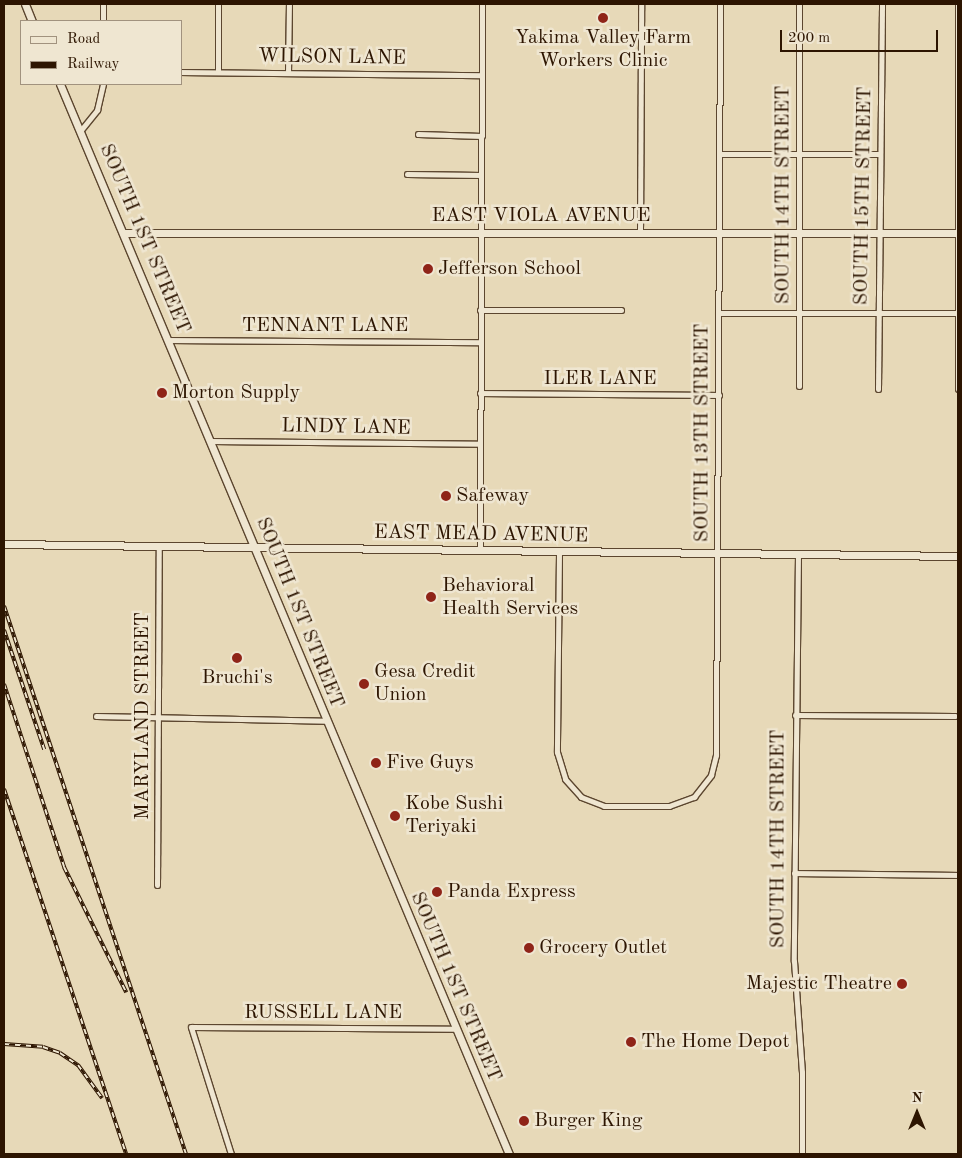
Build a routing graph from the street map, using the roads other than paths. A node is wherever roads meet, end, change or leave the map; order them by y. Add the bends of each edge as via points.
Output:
1 (25, 4) edge
2 (103, 4) edge
3 (218, 4) edge
4 (288, 4) edge
5 (482, 4) edge
6 (641, 4) edge
7 (720, 4) edge
8 (799, 4) edge
9 (882, 4) edge
10 (958, 4) edge
11 (32, 20) edge
12 (103, 20) edge
13 (182, 72) edge
14 (218, 72) junction
15 (288, 73) junction
16 (482, 75) junction
17 (60, 85) edge
18 (103, 85) edge
19 (81, 130) junction
20 (418, 134) dead end
21 (482, 136) junction
22 (719, 154) junction
23 (799, 154) junction
24 (879, 154) junction
25 (407, 174) dead end
26 (481, 175) junction
27 (480, 232) junction
28 (640, 232) junction
29 (718, 232) junction
30 (125, 233) junction
31 (799, 233) junction
32 (878, 233) junction
33 (958, 233) edge
34 (480, 310) junction
35 (621, 310) dead end
36 (718, 312) junction
37 (799, 313) junction
38 (878, 313) junction
39 (958, 313) edge
40 (169, 340) junction
41 (480, 342) junction
42 (800, 386) dead end
43 (878, 389) dead end
44 (958, 389) edge
45 (480, 393) junction
46 (719, 395) junction
47 (212, 441) junction
48 (480, 444) junction
49 (4, 544) edge
50 (158, 547) junction
51 (254, 548) junction
52 (480, 551) junction
53 (558, 552) junction
54 (718, 554) junction
55 (798, 554) junction
56 (958, 556) edge
57 (795, 714) junction
58 (96, 716) dead end
59 (955, 716) dead end
60 (157, 717) junction
61 (326, 721) junction
62 (794, 873) junction
63 (958, 874) edge
64 (157, 885) dead end
65 (454, 1029) junction
66 (231, 1154) edge
67 (508, 1154) edge
68 (802, 1154) edge

1 - 11 street
2 - 12 street
3 - 14 street
4 - 15 street
5 - 16 street
6 - 28 street
7 - 22 street, SOUTH 13TH STREET
8 - 23 street, SOUTH 14TH STREET
9 - 24 street, SOUTH 15TH STREET
10 - 33 street
13 - 14 street, WILSON LANE
14 - 15 street, WILSON LANE
15 - 16 street, WILSON LANE
16 - 21 street
17 - 19 street, SOUTH 1ST STREET
18 - 19 street via 97,110
19 - 30 street, SOUTH 1ST STREET
20 - 21 street
21 - 26 street
22 - 23 street
22 - 29 street, SOUTH 13TH STREET
23 - 24 street
23 - 31 street, SOUTH 14TH STREET
24 - 32 street, SOUTH 15TH STREET
25 - 26 street
26 - 27 street
27 - 28 street, EAST VIOLA AVENUE
27 - 30 street, EAST VIOLA AVENUE
27 - 34 street
28 - 29 street, EAST VIOLA AVENUE
29 - 31 street, EAST VIOLA AVENUE
29 - 36 street, SOUTH 13TH STREET
30 - 40 street, SOUTH 1ST STREET
31 - 32 street, EAST VIOLA AVENUE
31 - 37 street, SOUTH 14TH STREET
32 - 33 street, EAST VIOLA AVENUE
32 - 38 street, SOUTH 15TH STREET
33 - 39 street
34 - 35 street
34 - 41 street
36 - 37 street
36 - 46 street, SOUTH 13TH STREET
37 - 38 street
37 - 42 street, SOUTH 14TH STREET
38 - 39 street
38 - 43 street, SOUTH 15TH STREET
39 - 44 street
40 - 41 street, TENNANT LANE
40 - 47 street, SOUTH 1ST STREET
41 - 45 street
45 - 46 street, ILER LANE
45 - 48 street
46 - 54 street, SOUTH 13TH STREET
47 - 48 street, LINDY LANE
47 - 51 street, SOUTH 1ST STREET
48 - 52 street
49 - 50 street, EAST MEAD AVENUE
50 - 51 street, EAST MEAD AVENUE
50 - 60 street, MARYLAND STREET
51 - 52 street, EAST MEAD AVENUE
51 - 61 street, SOUTH 1ST STREET
52 - 53 street, EAST MEAD AVENUE
53 - 54 street, EAST MEAD AVENUE
53 - 54 street, SOUTH 13TH STREET via 558,763 569,785 580,797 604,806 637,807 668,806 685,801 699,792 712,775 716,755
54 - 55 street, EAST MEAD AVENUE
55 - 56 street, EAST MEAD AVENUE
55 - 57 street, SOUTH 14TH STREET
57 - 59 street
57 - 62 street, SOUTH 14TH STREET
58 - 60 street
60 - 61 street
60 - 64 street, MARYLAND STREET
61 - 65 street, SOUTH 1ST STREET
62 - 63 street
62 - 68 street, SOUTH 14TH STREET via 794,961 802,1072
65 - 66 street, RUSSELL LANE via 190,1027
65 - 67 street, SOUTH 1ST STREET

